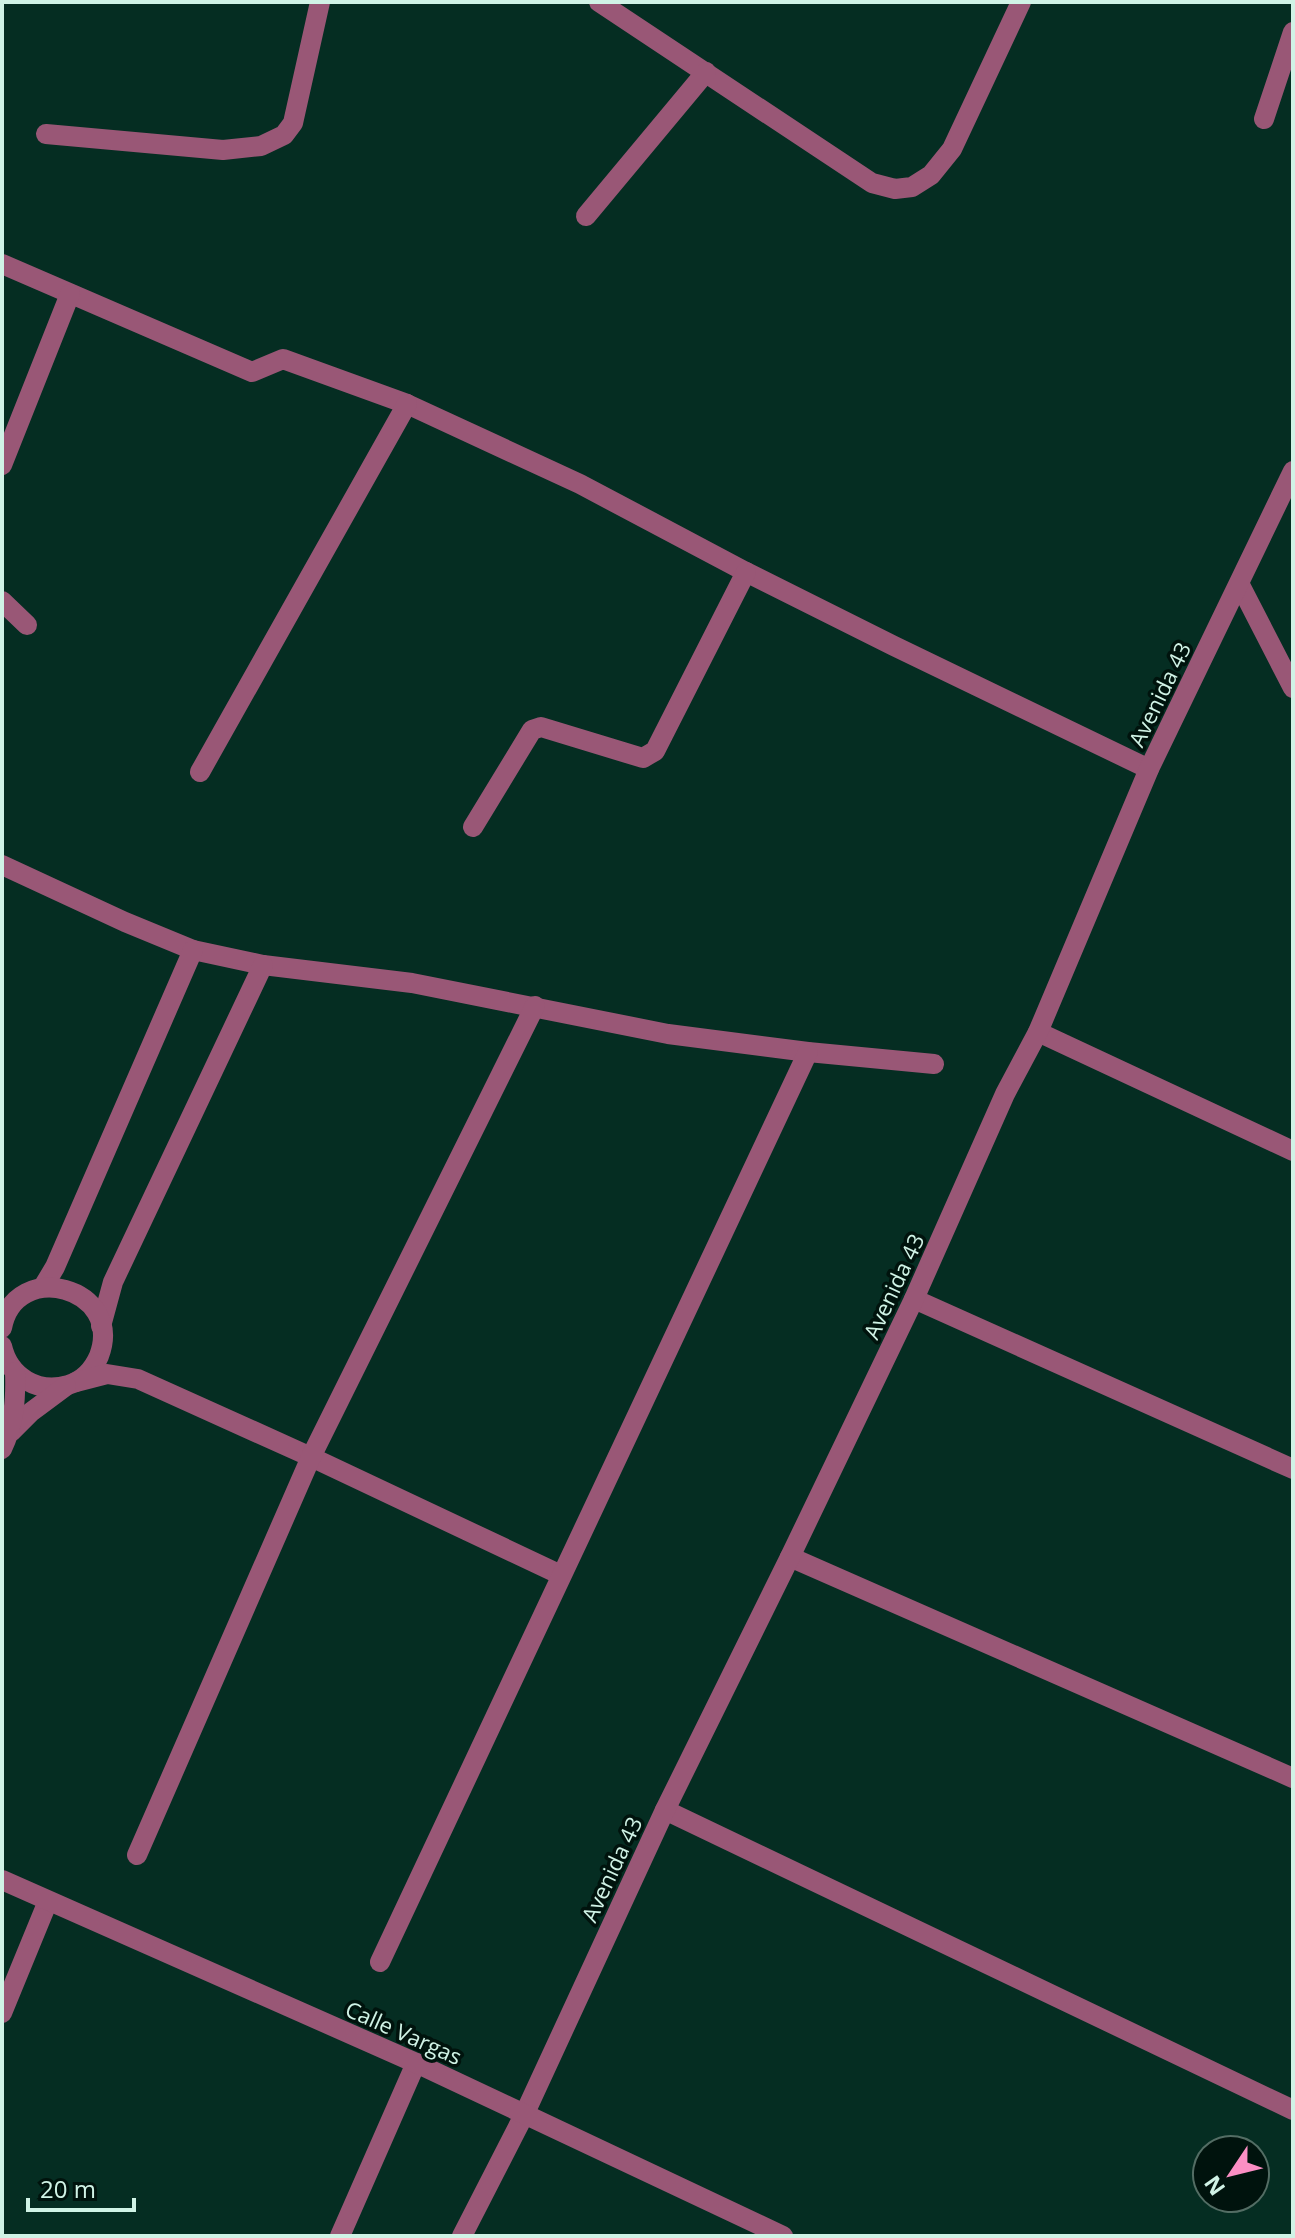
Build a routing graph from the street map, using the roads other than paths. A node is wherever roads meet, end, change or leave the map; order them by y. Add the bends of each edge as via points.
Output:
1 (320, 2) edge
2 (599, 2) edge
3 (1021, 2) edge
4 (1293, 32) edge
5 (706, 72) junction
6 (1264, 119) dead end
7 (46, 134) dead end
8 (586, 216) dead end
9 (2, 264) edge
10 (70, 294) junction
11 (407, 404) junction
12 (2, 465) edge
13 (1293, 471) edge
14 (746, 572) junction
15 (1240, 585) junction
16 (2, 601) edge
17 (27, 625) dead end
18 (1293, 688) edge
19 (1149, 769) junction
20 (200, 772) dead end
21 (473, 827) dead end
22 (2, 865) edge
23 (193, 950) junction
24 (263, 965) junction
25 (535, 1006) junction
26 (1038, 1032) junction
27 (808, 1052) junction
28 (934, 1064) dead end
29 (1293, 1151) edge
30 (43, 1287) junction
31 (12, 1296) edge
32 (914, 1299) junction
33 (2, 1328) edge
34 (102, 1331) junction
35 (2, 1346) edge
36 (15, 1372) junction
37 (138, 1379) junction
38 (71, 1384) junction
39 (5, 1442) edge
40 (311, 1457) junction
41 (1293, 1469) edge
42 (790, 1557) junction
43 (561, 1575) junction
44 (1293, 1778) edge
45 (665, 1810) junction
46 (137, 1855) dead end
47 (2, 1880) edge
48 (48, 1901) junction
49 (380, 1962) dead end
50 (2, 2013) edge
51 (416, 2063) junction
52 (1293, 2110) edge
53 (524, 2115) junction
54 (340, 2236) edge
55 (462, 2236) edge
56 (783, 2236) edge

1 - 7 street via 293,123 273,141 223,150
2 - 5 street
3 - 5 street via 952,149 931,175 912,187 872,183
4 - 6 street
5 - 8 street
9 - 10 street
10 - 11 street via 252,372 283,359
10 - 12 street
11 - 14 street via 580,484
11 - 20 street
13 - 15 street, Avenida 43
14 - 19 street
14 - 21 street via 655,751 643,758 541,727 532,730
15 - 18 street
15 - 19 street, Avenida 43
16 - 17 street
19 - 26 street, Avenida 43
22 - 23 street
23 - 24 street
23 - 30 street
24 - 25 street via 412,983
24 - 34 street via 113,1282
25 - 27 street via 668,1034
25 - 40 street
26 - 29 street
26 - 32 street, Avenida 43
27 - 28 street
27 - 43 street
30 - 31 street
30 - 34 street via 84,1298
31 - 33 street
32 - 41 street
32 - 42 street, Avenida 43
34 - 37 street via 114,1358
34 - 38 street via 98,1358
35 - 36 street
36 - 38 street via 44,1387
36 - 39 street via 14,1416
37 - 38 street via 107,1374
37 - 40 street
38 - 39 street via 31,1412
40 - 43 street
40 - 46 street
42 - 44 street
42 - 45 street, Avenida 43
43 - 49 street
45 - 52 street
45 - 53 street, Avenida 43
47 - 48 street, Calle Vargas
48 - 50 street
48 - 51 street, Calle Vargas
51 - 53 street, Calle Vargas
51 - 54 street
53 - 55 street, Avenida 43
53 - 56 street, Calle Vargas

